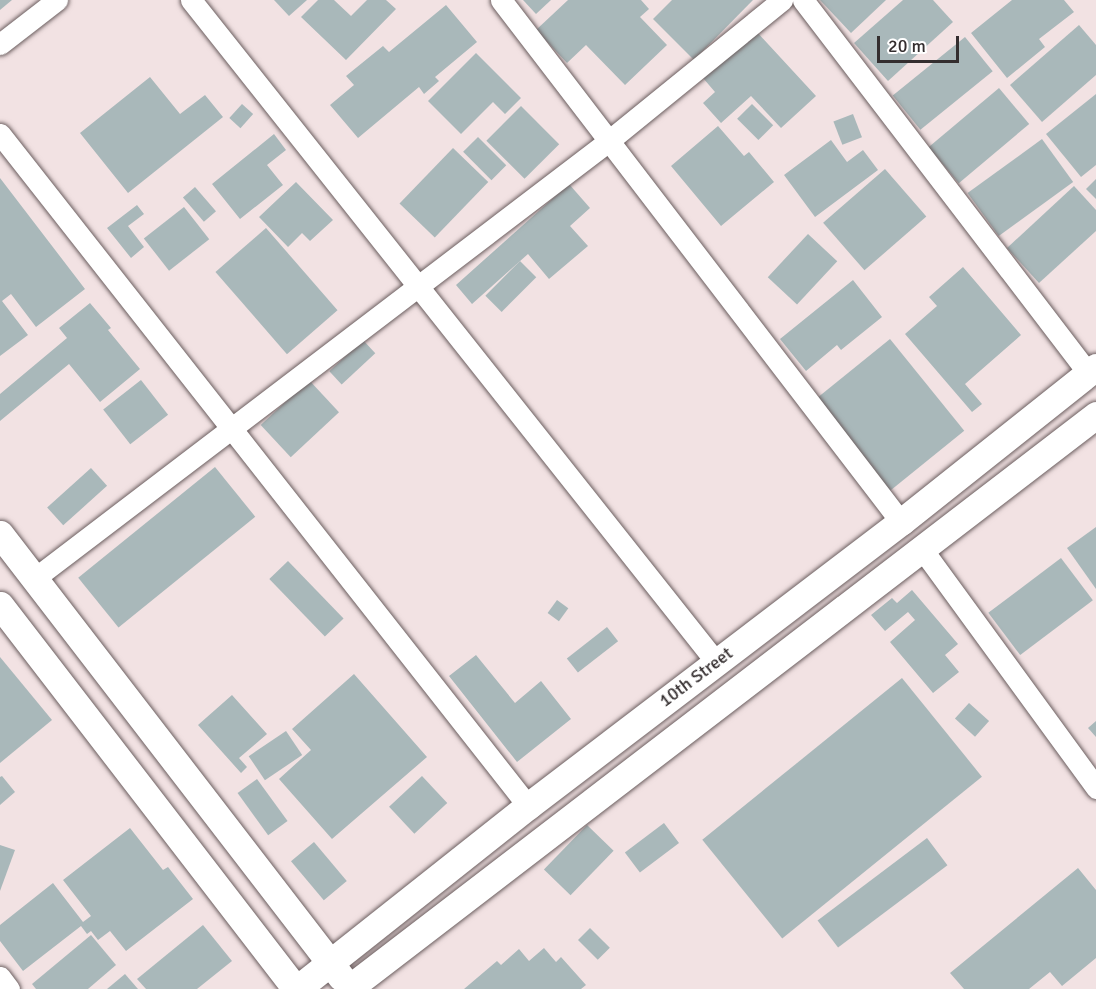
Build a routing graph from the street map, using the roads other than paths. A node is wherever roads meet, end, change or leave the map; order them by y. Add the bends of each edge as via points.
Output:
1 (57, 0) edge
2 (191, 0) edge
3 (501, 0) edge
4 (782, 0) edge
5 (803, 0) edge
6 (0, 44) edge
7 (0, 134) edge
8 (609, 140) junction
9 (418, 284) junction
10 (1092, 370) edge
11 (1096, 415) edge
12 (232, 427) junction
13 (901, 522) junction
14 (0, 534) edge
15 (922, 549) junction
16 (35, 578) junction
17 (0, 605) edge
18 (716, 662) junction
19 (1096, 788) edge
20 (528, 806) junction
21 (330, 964) junction
22 (0, 977) edge
23 (9, 989) edge
24 (297, 989) edge
25 (350, 989) edge

1 - 6 street
2 - 9 street
3 - 8 street
4 - 8 street
5 - 10 street
7 - 12 street
8 - 9 street
8 - 13 street
9 - 12 street
9 - 18 street
10 - 13 street, 10th Street
11 - 15 street, 10th Street
12 - 16 street
12 - 20 street
13 - 18 street, 10th Street
14 - 16 street
15 - 19 street
15 - 25 street, 10th Street
16 - 21 street
17 - 24 street
18 - 20 street, 10th Street
20 - 21 street, 10th Street
21 - 24 street, 10th Street
21 - 25 street
22 - 23 street

